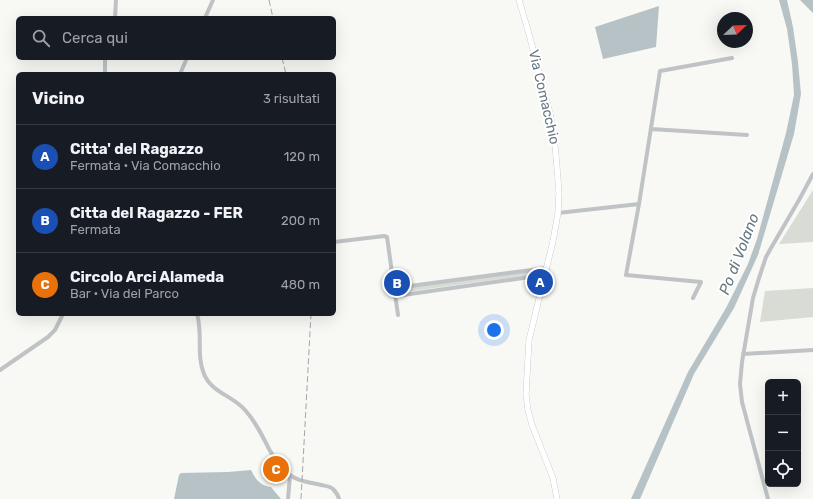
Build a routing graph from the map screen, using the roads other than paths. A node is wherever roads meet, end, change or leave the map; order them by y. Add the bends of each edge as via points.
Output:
1 (116, 0) edge
2 (213, 0) edge
3 (519, 0) edge
4 (115, 16) edge
5 (206, 16) edge
6 (732, 58) dead end
7 (105, 60) edge
8 (186, 60) edge
9 (105, 72) edge
10 (181, 72) edge
11 (651, 129) junction
12 (747, 135) dead end
13 (813, 174) edge
14 (639, 204) junction
15 (558, 213) junction
16 (336, 242) edge
17 (547, 268) junction
18 (544, 277) junction
19 (394, 281) junction
20 (396, 296) junction
21 (693, 298) dead end
22 (398, 315) dead end
23 (62, 316) edge
24 (196, 316) edge
25 (813, 350) edge
26 (744, 354) junction
27 (0, 370) edge
28 (290, 476) junction
29 (288, 499) edge
30 (339, 499) edge
31 (558, 499) edge
32 (768, 499) edge

1 - 4 street
2 - 5 street
3 - 15 main road, Via Comacchio via 552,124 559,192
6 - 11 street via 660,71
7 - 9 street
8 - 10 street
11 - 12 street
11 - 14 street
13 - 26 street via 771,248 758,278
14 - 15 street
14 - 21 street via 626,275 701,282
15 - 17 main road, Via Comacchio
16 - 19 street via 387,237
17 - 18 main road, Via Comacchio
17 - 19 street via 410,286 400,280
18 - 20 street via 536,276
18 - 31 main road, Via Comacchio via 529,340 526,394 531,421 553,478
19 - 20 street
20 - 22 street
23 - 27 street via 48,337
24 - 28 street via 200,361 205,377 214,388 245,410 278,464
25 - 26 street
26 - 32 street via 740,384 742,402
28 - 29 street
28 - 30 street via 329,487 336,492

